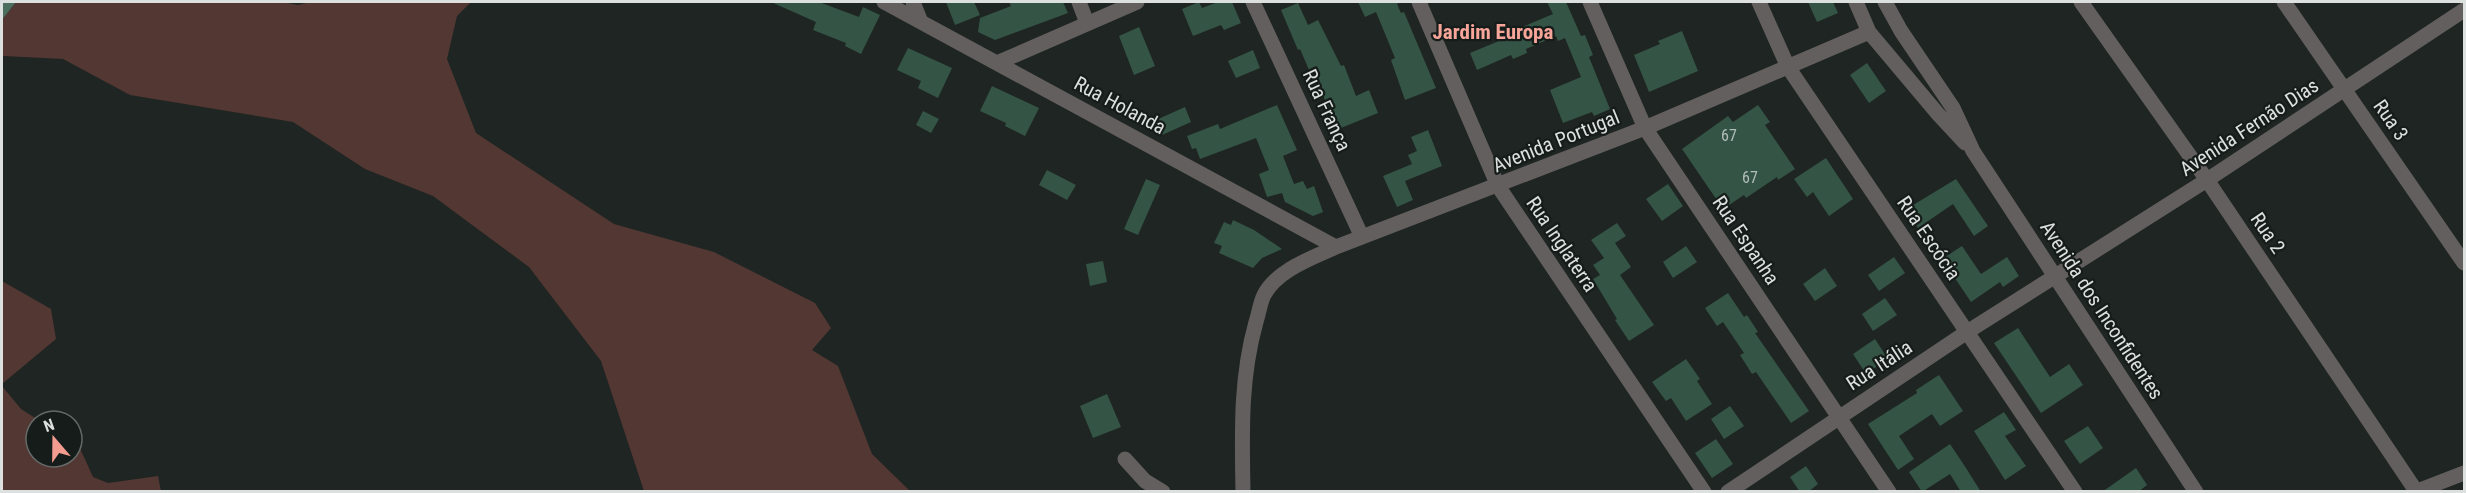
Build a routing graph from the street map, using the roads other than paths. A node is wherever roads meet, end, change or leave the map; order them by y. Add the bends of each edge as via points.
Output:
1 (884, 2) edge
2 (913, 2) edge
3 (1079, 2) edge
4 (1137, 2) edge
5 (1253, 2) edge
6 (1419, 2) edge
7 (1590, 2) edge
8 (1759, 2) edge
9 (1856, 2) edge
10 (1885, 2) edge
11 (2081, 2) edge
12 (2284, 2) edge
13 (2464, 10) edge
14 (921, 22) junction
15 (1087, 23) junction
16 (1869, 32) junction
17 (996, 63) junction
18 (1788, 67) junction
19 (2344, 90) junction
20 (1645, 128) junction
21 (1973, 151) junction
22 (2207, 180) junction
23 (1498, 186) junction
24 (1362, 237) junction
25 (1336, 247) junction
26 (2464, 263) edge
27 (2055, 277) junction
28 (1967, 332) junction
29 (1840, 416) junction
30 (1125, 459) dead end
31 (2464, 472) edge
32 (2415, 491) edge
33 (1163, 492) edge
34 (1243, 492) edge
35 (1704, 492) edge
36 (1728, 492) edge
37 (1889, 492) edge
38 (2075, 492) edge
39 (2196, 492) edge

1 - 14 street, Rua Holanda
2 - 14 street
3 - 15 street
4 - 15 street
5 - 24 street, Rua França
6 - 23 street, Rua Inglaterra
7 - 20 street, Rua Espanha
8 - 18 street, Rua Escócia
9 - 16 street, Avenida dos Inconfidentes
10 - 21 street, Avenida dos Inconfidentes via 1953,108
11 - 22 street, Rua 2
12 - 19 street, Rua 3
13 - 19 street, Avenida Fernão Dias
14 - 17 street, Rua Holanda
15 - 17 street
16 - 18 street, Avenida Portugal
16 - 21 street, Avenida dos Inconfidentes
17 - 25 street, Rua Holanda
18 - 20 street, Avenida Portugal
18 - 28 street, Rua Escócia
19 - 22 street, Avenida Fernão Dias
19 - 26 street, Rua 3
20 - 23 street, Avenida Portugal
20 - 29 street, Rua Espanha
21 - 27 street, Avenida dos Inconfidentes
22 - 27 street, Avenida Fernão Dias
22 - 32 street, Rua 2
23 - 24 street, Avenida Portugal
23 - 35 street, Rua Inglaterra
24 - 25 street, Avenida Portugal
25 - 34 street, Avenida Portugal via 1282,275 1264,295 1247,354 1242,415
27 - 28 street, Rua Itália
27 - 39 street, Avenida dos Inconfidentes
28 - 29 street, Rua Itália
28 - 38 street, Rua Escócia
29 - 36 street, Rua Itália
29 - 37 street, Rua Espanha
30 - 33 street via 1145,481
31 - 32 street

